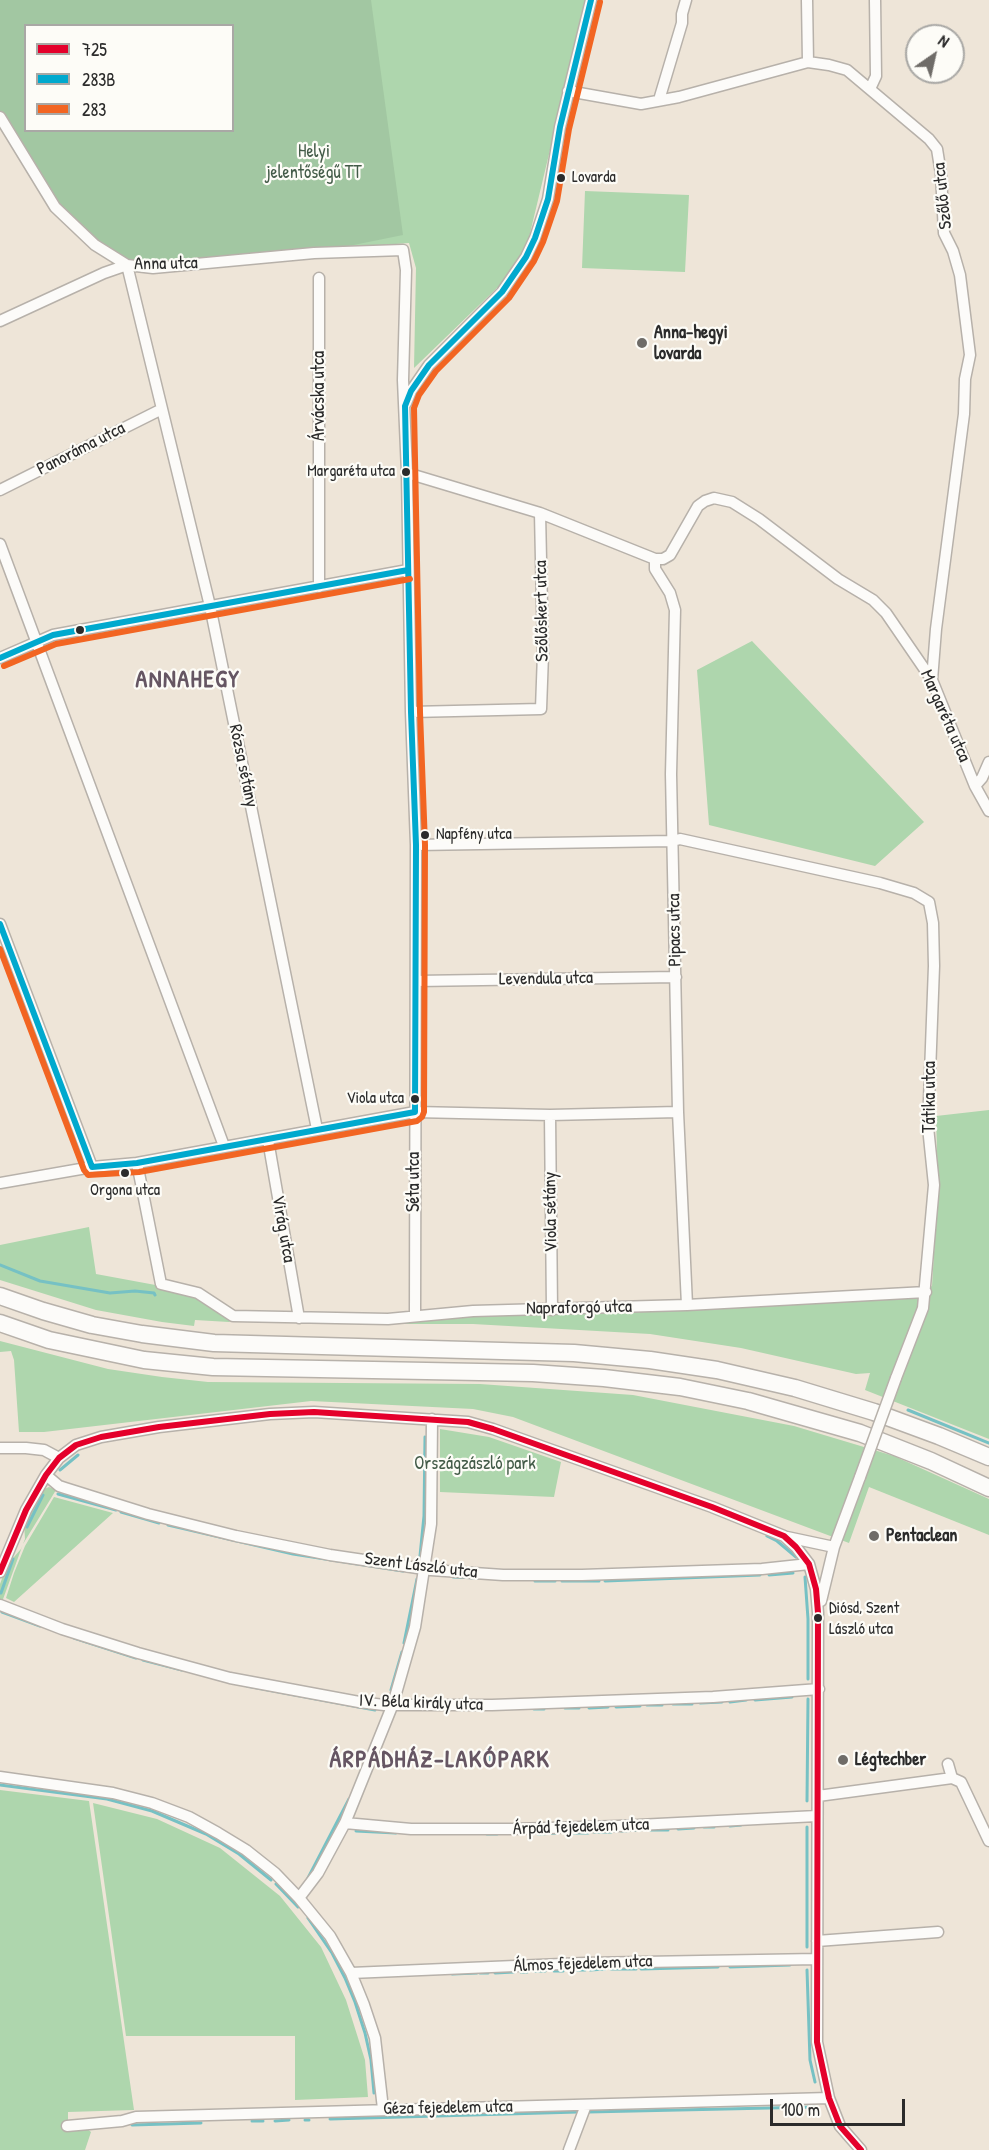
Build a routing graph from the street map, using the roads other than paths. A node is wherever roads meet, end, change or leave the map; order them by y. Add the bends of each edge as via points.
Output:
1 (591, 0) edge
2 (686, 0) edge
3 (807, 0) edge
4 (874, 0) edge
5 (808, 62) junction
6 (870, 89) junction
7 (568, 91) junction
8 (659, 100) junction
9 (0, 117) edge
10 (403, 250) joint
11 (127, 265) junction
12 (319, 278) dead end
13 (0, 321) edge
14 (405, 406) junction
15 (162, 409) junction
16 (407, 473) junction
17 (0, 490) edge
18 (540, 513) junction
19 (0, 544) edge
20 (655, 559) junction
21 (408, 570) junction
22 (319, 587) junction
23 (210, 606) junction
24 (37, 641) junction
25 (0, 658) edge
26 (932, 680) junction
27 (411, 712) junction
28 (989, 762) edge
29 (975, 786) junction
30 (989, 811) edge
31 (673, 841) junction
32 (416, 845) junction
33 (0, 924) edge
34 (676, 977) junction
35 (417, 981) junction
36 (415, 1112) junction
37 (678, 1112) junction
38 (550, 1115) junction
39 (317, 1129) junction
40 (268, 1140) junction
41 (224, 1146) junction
42 (137, 1163) junction
43 (92, 1167) junction
44 (0, 1183) edge
45 (926, 1292) junction
46 (0, 1296) edge
47 (687, 1305) junction
48 (552, 1310) junction
49 (415, 1316) junction
50 (299, 1318) junction
51 (0, 1323) edge
52 (432, 1419) junction
53 (0, 1448) edge
54 (989, 1457) edge
55 (59, 1458) junction
56 (46, 1475) junction
57 (989, 1488) edge
58 (839, 1532) junction
59 (784, 1536) junction
60 (819, 1544) junction
61 (834, 1547) junction
62 (809, 1564) junction
63 (425, 1569) junction
64 (0, 1572) edge
65 (0, 1605) edge
66 (818, 1613) junction
67 (819, 1689) junction
68 (393, 1704) junction
69 (948, 1764) dead end
70 (0, 1777) edge
71 (952, 1778) junction
72 (818, 1796) junction
73 (817, 1815) junction
74 (345, 1823) junction
75 (989, 1841) edge
76 (299, 1898) junction
77 (938, 1932) dead end
78 (817, 1941) junction
79 (816, 1959) junction
80 (351, 1973) junction
81 (829, 2098) junction
82 (586, 2104) junction
83 (383, 2109) junction
84 (67, 2126) dead end
85 (569, 2150) edge
86 (861, 2150) edge

1 - 7 street
2 - 8 street
3 - 5 street
4 - 6 street via 876,76
5 - 6 street, Szőlő utca via 839,66
5 - 8 street, Szőlő utca via 679,98
6 - 26 street, Szőlő utca via 937,149 944,233 960,275 970,345
7 - 8 street, Szőlő utca via 641,104
7 - 14 street via 548,199 526,257 502,292 429,365
9 - 11 street, Anna utca via 55,207 95,245
10 - 11 street, Anna utca via 314,253 153,268
10 - 14 street, Séta utca
11 - 13 street
11 - 15 street, Rózsa sétány
12 - 22 street, Árvácska utca
14 - 16 street, Séta utca
15 - 17 street, Panoráma utca
15 - 23 street, Rózsa sétány
16 - 18 street
16 - 21 street, Séta utca
18 - 20 street
18 - 27 street, Szőlőskert utca via 541,710
19 - 24 street
20 - 26 street, Margaréta utca via 670,555 698,506 714,498 732,502 873,600
20 - 31 street, Pipacs utca via 655,568 675,610
21 - 22 street
21 - 27 street, Séta utca
22 - 23 street
23 - 24 street via 53,634
23 - 39 street, Rózsa sétány
24 - 25 street
24 - 41 street
26 - 29 street, Margaréta utca
27 - 32 street, Séta utca
28 - 29 street
29 - 30 street, Margaréta utca
31 - 32 street
31 - 34 street, Pipacs utca
31 - 45 street, Tátika utca via 704,843 880,883 929,902 934,966 928,1119 934,1185
32 - 35 street, Séta utca
33 - 43 street
34 - 35 street, Levendula utca
34 - 37 street, Pipacs utca
35 - 36 street, Séta utca
36 - 38 street
36 - 39 street
36 - 49 street, Séta utca
37 - 38 street
37 - 47 street, Pipacs utca
38 - 48 street, Viola sétány
39 - 40 street
40 - 41 street
40 - 50 street, Virág utca
41 - 42 street
42 - 43 street
42 - 50 street, Napraforgó utca via 161,1284 198,1293 233,1316
43 - 44 street
45 - 47 street, Napraforgó utca
45 - 58 street, Tátika utca, bridge
46 - 54 highway via 100,1327 214,1343 574,1353 717,1370 874,1412
47 - 48 street, Napraforgó utca
48 - 49 street, Napraforgó utca
49 - 50 street, Napraforgó utca
51 - 57 highway via 83,1348 213,1367 532,1373 680,1387 782,1409 860,1432
52 - 55 street via 314,1412 270,1414 101,1437 76,1445
52 - 59 street via 493,1429
52 - 63 street via 432,1494
53 - 55 street via 44,1450
55 - 56 street
56 - 63 street, Szent László utca via 64,1488 236,1536
56 - 64 street
58 - 60 street
58 - 61 street, Tátika utca
59 - 60 street
59 - 62 street
60 - 61 street
61 - 66 street, Tátika utca
62 - 63 street, Szent László utca via 751,1570 582,1575 503,1575
62 - 66 street
63 - 68 street via 415,1627
65 - 68 street, IV. Béla király utca via 62,1629 230,1678 347,1700
66 - 67 street
67 - 68 street, IV. Béla király utca via 608,1702
67 - 72 street
68 - 74 street
69 - 71 street
70 - 76 street via 113,1793 189,1817 246,1850
71 - 72 street
71 - 75 street via 961,1782
72 - 73 street
73 - 74 street, Árpád fejedelem utca via 513,1829 411,1829
73 - 78 street
74 - 76 street via 318,1873
76 - 80 street via 330,1936
77 - 78 street
78 - 79 street
79 - 80 street, Álmos fejedelem utca
79 - 81 street via 817,2042
80 - 83 street via 375,2038
81 - 82 street, Géza fejedelem utca
81 - 86 street via 840,2126
82 - 83 street, Géza fejedelem utca
82 - 85 street
83 - 84 street, Géza fejedelem utca via 136,2117

